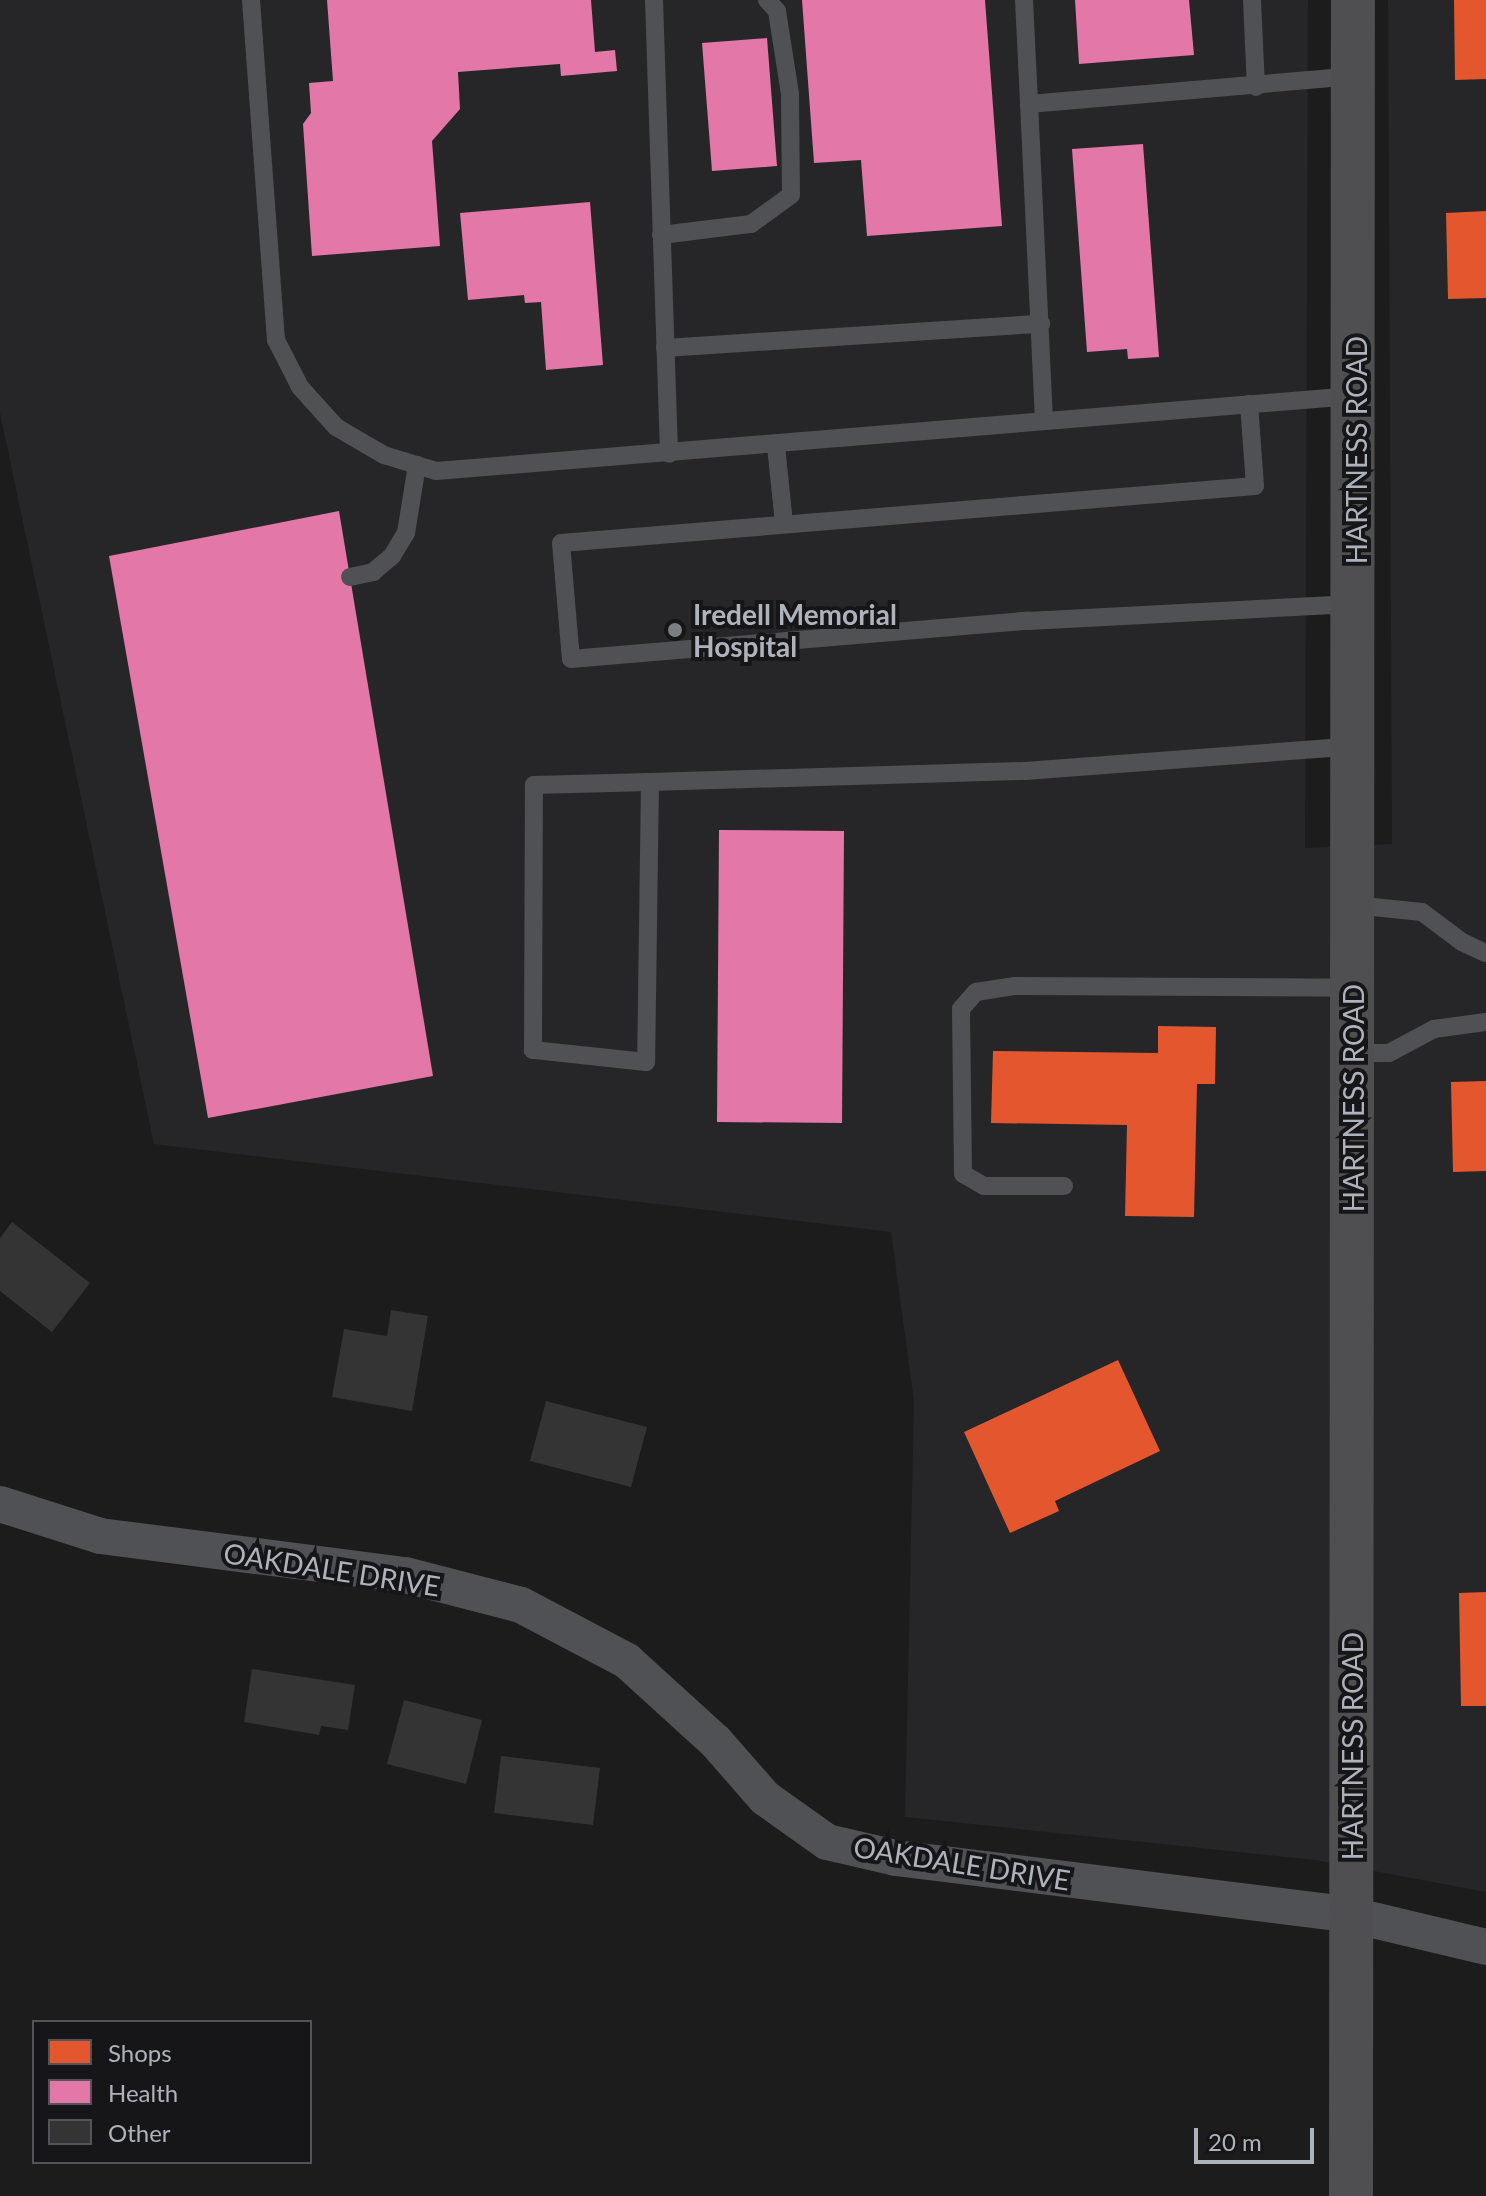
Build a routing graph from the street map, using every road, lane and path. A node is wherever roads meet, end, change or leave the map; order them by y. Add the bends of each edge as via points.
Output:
1 (251, 0) edge
2 (654, 0) edge
3 (767, 0) edge
4 (1024, 0) edge
5 (1252, 0) edge
6 (1353, 0) edge
7 (1354, 76) junction
8 (1256, 87) junction
9 (1029, 104) junction
10 (661, 235) junction
11 (1041, 324) junction
12 (665, 348) junction
13 (1356, 395) junction
14 (1249, 404) junction
15 (1044, 421) junction
16 (776, 446) junction
17 (669, 454) junction
18 (417, 465) junction
19 (784, 524) junction
20 (350, 577) dead end
21 (1356, 604) junction
22 (1354, 746) junction
23 (650, 782) junction
24 (1354, 905) junction
25 (1486, 953) edge
26 (1353, 988) junction
27 (1486, 1022) edge
28 (1354, 1053) junction
29 (1064, 1186) dead end
30 (0, 1504) edge
31 (1352, 1915) junction
32 (1486, 1947) edge
33 (1351, 2196) edge

1 - 18 lane via 276,340 300,387 336,427 384,455
2 - 10 lane
3 - 10 lane via 777,11 790,94 791,195 751,224
4 - 9 lane
5 - 8 lane
6 - 7 main road, HARTNESS ROAD
7 - 8 lane
7 - 13 main road, HARTNESS ROAD
8 - 9 lane
9 - 11 lane
10 - 12 lane
11 - 12 lane
11 - 15 lane
12 - 17 lane
13 - 14 lane
13 - 21 main road, HARTNESS ROAD
14 - 15 lane
14 - 19 lane via 1255,486
15 - 16 lane
16 - 17 lane
16 - 19 lane
17 - 18 lane via 436,471
18 - 20 lane via 414,499 399,545 373,572
19 - 21 lane via 561,543 571,659 1028,621
21 - 22 main road, HARTNESS ROAD
22 - 23 lane via 1025,771
22 - 24 main road, HARTNESS ROAD
23 - 23 lane via 646,1062 533,1050 534,785
24 - 25 lane via 1422,912
24 - 26 main road, HARTNESS ROAD
26 - 28 main road, HARTNESS ROAD
26 - 29 lane via 1014,986 976,992 961,1009 963,1174 984,1186
27 - 28 lane via 1434,1029 1389,1053
28 - 31 main road, HARTNESS ROAD
30 - 31 street, OAKDALE DRIVE via 100,1536 405,1575 521,1605 627,1661 716,1742 765,1798 827,1842 896,1858
31 - 32 street, OAKDALE DRIVE
31 - 33 main road, HARTNESS ROAD

